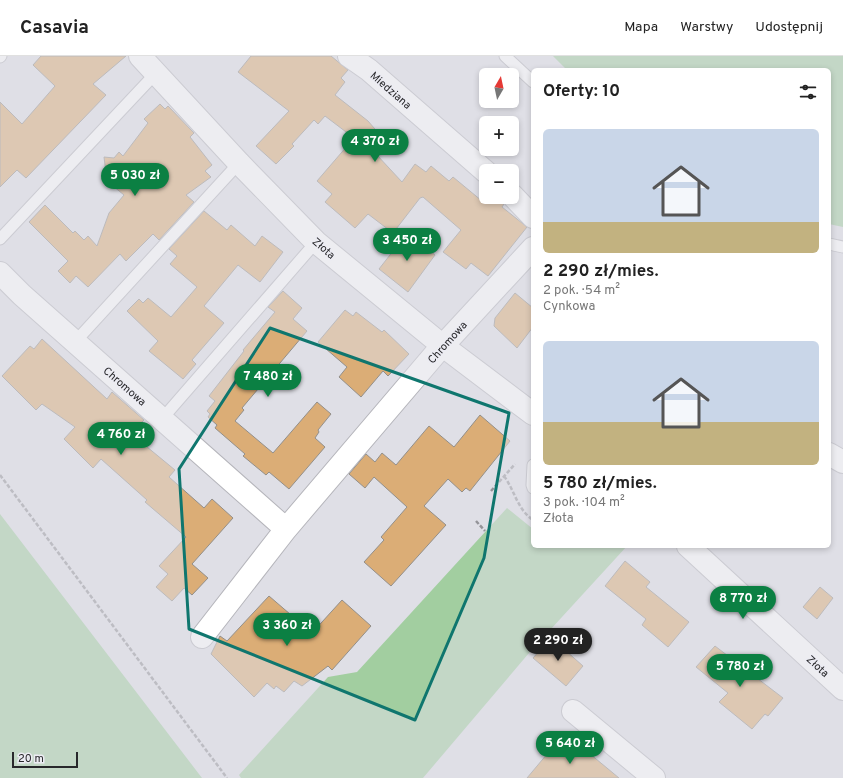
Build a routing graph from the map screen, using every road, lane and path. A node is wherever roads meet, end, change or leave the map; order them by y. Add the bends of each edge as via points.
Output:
1 (140, 56) edge
2 (349, 56) edge
3 (505, 56) edge
4 (156, 73) junction
5 (531, 80) edge
6 (239, 163) junction
7 (479, 166) edge
8 (519, 202) edge
9 (531, 215) edge
10 (0, 239) edge
11 (316, 242) junction
12 (831, 244) edge
13 (843, 247) edge
14 (531, 250) edge
15 (0, 273) edge
16 (75, 342) junction
17 (443, 346) junction
18 (531, 412) edge
19 (162, 419) junction
20 (831, 455) edge
21 (519, 460) dead end
22 (843, 462) edge
23 (0, 475) edge
24 (504, 476) junction
25 (491, 491) dead end
26 (531, 518) edge
27 (476, 521) dead end
28 (286, 529) junction
29 (485, 531) dead end
30 (690, 548) edge
31 (202, 637) dead end
32 (843, 689) edge
33 (573, 711) dead end
34 (227, 778) edge
35 (654, 778) edge

1 - 4 street, Złota
2 - 7 street, Miedziana via 369,70
3 - 5 lane
4 - 6 street, Złota
4 - 10 lane
6 - 11 street, Złota
6 - 16 lane
8 - 9 street
11 - 17 street, Złota
11 - 19 lane
12 - 13 lane
14 - 17 street, Chromowa
15 - 16 street, Chromowa
16 - 19 street, Chromowa
17 - 18 street, Złota
17 - 28 street, Chromowa
19 - 28 street, Chromowa
20 - 22 street
21 - 24 path
23 - 34 path
24 - 25 path
24 - 26 path via 512,486 519,506
27 - 29 path
28 - 31 street, Chromowa
30 - 32 street, Złota
33 - 35 street

